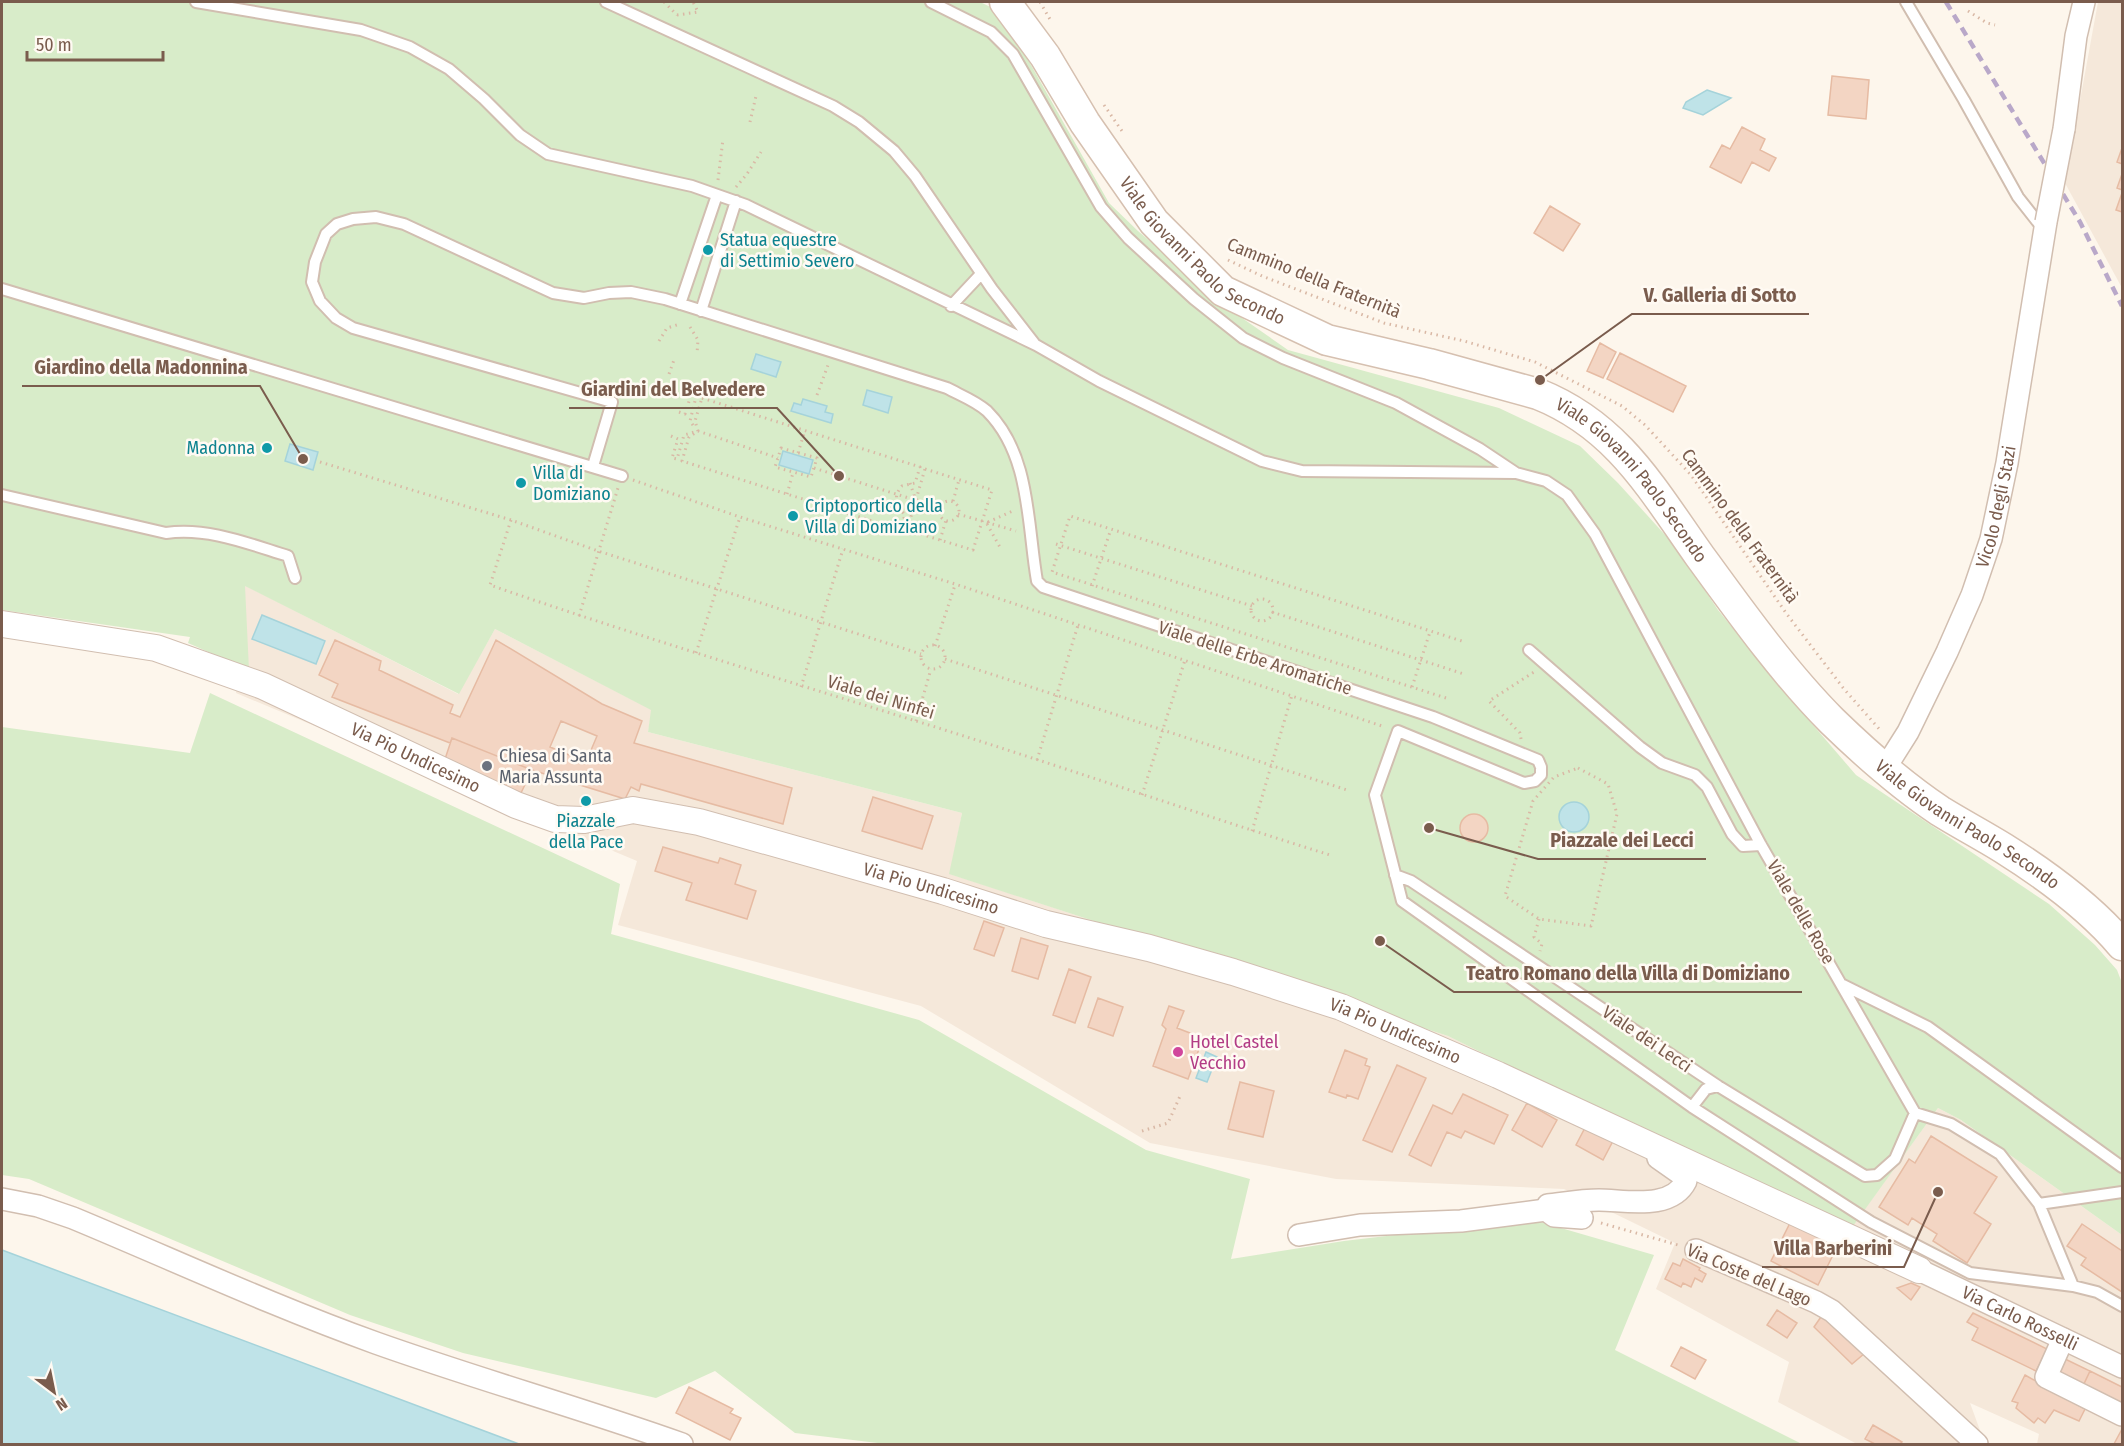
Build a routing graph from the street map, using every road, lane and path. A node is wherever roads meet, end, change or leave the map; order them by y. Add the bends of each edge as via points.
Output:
1 (196, 2) edge
2 (606, 2) edge
3 (664, 2) edge
4 (693, 2) edge
5 (931, 2) edge
6 (1005, 2) edge
7 (1040, 2) edge
8 (1906, 2) edge
9 (2084, 2) edge
10 (1968, 10) dead end
11 (1995, 25) dead end
12 (1056, 30) dead end
13 (756, 96) dead end
14 (1100, 99) dead end
15 (750, 122) dead end
16 (1124, 135) dead end
17 (723, 139) dead end
18 (761, 152) dead end
19 (718, 180) dead end
20 (736, 187) dead end
21 (717, 195) junction
22 (735, 201) junction
23 (2045, 226) junction
24 (1226, 259) dead end
25 (981, 273) junction
26 (2, 289) edge
27 (680, 304) junction
28 (951, 306) junction
29 (701, 311) junction
30 (680, 324) dead end
31 (690, 327) dead end
32 (659, 341) dead end
33 (1036, 345) junction
34 (832, 352) junction
35 (697, 354) dead end
36 (675, 357) dead end
37 (669, 374) dead end
38 (817, 396) dead end
39 (679, 412) dead end
40 (806, 430) junction
41 (698, 432) junction
42 (671, 436) dead end
43 (798, 453) junction
44 (778, 458) junction
45 (320, 462) dead end
46 (593, 466) junction
47 (814, 468) junction
48 (794, 472) junction
49 (1516, 473) junction
50 (622, 476) junction
51 (959, 480) junction
52 (910, 483) junction
53 (787, 494) junction
54 (896, 494) junction
55 (2, 495) edge
56 (915, 500) junction
57 (953, 501) junction
58 (940, 508) junction
59 (901, 510) junction
60 (1015, 510) dead end
61 (958, 514) junction
62 (740, 517) junction
63 (511, 520) junction
64 (946, 520) junction
65 (985, 522) junction
66 (1111, 529) junction
67 (1016, 531) dead end
68 (940, 540) junction
69 (1058, 545) junction
70 (843, 549) junction
71 (1001, 549) dead end
72 (598, 551) junction
73 (1100, 559) junction
74 (295, 578) dead end
75 (955, 584) junction
76 (1092, 586) junction
77 (718, 589) junction
78 (1252, 606) junction
79 (1272, 612) junction
80 (579, 616) junction
81 (820, 622) junction
82 (2, 624) edge
83 (1078, 625) junction
84 (1430, 632) junction
85 (1465, 642) dead end
86 (935, 646) junction
87 (1529, 650) dead end
88 (696, 653) junction
89 (921, 654) junction
90 (945, 659) junction
91 (1185, 660) junction
92 (1420, 660) junction
93 (931, 669) junction
94 (1534, 672) dead end
95 (1464, 674) dead end
96 (801, 687) junction
97 (1412, 687) junction
98 (1292, 695) junction
99 (1055, 697) junction
100 (1446, 698) dead end
101 (916, 721) junction
102 (1163, 731) junction
103 (1398, 731) junction
104 (1520, 733) dead end
105 (1892, 759) junction
106 (1037, 760) junction
107 (1272, 766) junction
108 (1350, 791) dead end
109 (1142, 795) junction
110 (1251, 831) junction
111 (1761, 845) junction
112 (1330, 855) dead end
113 (1395, 875) junction
114 (1539, 919) junction
115 (2122, 945) edge
116 (1540, 951) dead end
117 (1843, 985) junction
118 (1718, 1086) junction
119 (1181, 1094) dead end
120 (1692, 1107) junction
121 (1915, 1113) junction
122 (1142, 1131) dead end
123 (1648, 1146) junction
124 (2122, 1167) edge
125 (2122, 1192) edge
126 (2, 1199) edge
127 (2039, 1204) junction
128 (1546, 1210) junction
129 (1582, 1218) joint
130 (1299, 1235) dead end
131 (1696, 1250) joint
132 (1919, 1270) joint
133 (2073, 1286) junction
134 (2122, 1306) edge
135 (2063, 1339) junction
136 (2122, 1367) edge
137 (2122, 1415) edge
138 (682, 1444) edge
139 (1977, 1444) edge

1 - 21 lane via 361,30 410,46 449,69 520,135 548,154
2 - 25 lane via 833,106 859,122 894,151 915,176
3 - 4 path via 677,15 698,12
5 - 49 lane via 991,32 1013,54 1101,207 1128,238 1194,299 1243,338 1396,403
6 - 105 main road, Viale Giovanni Paolo Secondo via 1154,222 1223,291 1327,340 1538,394 1584,418 1613,441 1643,476 1805,692 1839,728
7 - 12 path
8 - 23 lane via 2018,197
9 - 23 street, Vicolo degli Stazi, bridge
10 - 11 path
13 - 15 path
14 - 16 path
17 - 19 path
18 - 20 path
21 - 22 lane
21 - 27 lane
22 - 28 lane
22 - 29 lane
23 - 105 street, Vicolo degli Stazi via 1991,539 1951,642
24 - 105 path, Cammino della Fraternità via 1384,323 1535,362 1622,405 1691,475 1786,613 1878,729
25 - 28 lane
25 - 33 lane
26 - 46 lane
27 - 29 lane
27 - 46 lane via 631,292 584,298 553,293 404,224 376,217 337,224 326,234 312,282 320,301 336,318 353,328 612,402
28 - 33 lane
29 - 34 lane
30 - 32 path via 667,328
31 - 35 path via 698,340
33 - 49 lane via 1099,381 1262,461 1302,471
34 - 38 path
34 - 103 lane, Viale delle Erbe Aromatiche via 947,388 986,411 1011,446 1019,467 1037,581 1043,587 1433,717 1538,760 1541,775 1524,783
36 - 37 path
39 - 41 path via 685,414 691,395 696,397 690,421
40 - 41 path via 702,398 695,421
40 - 43 path
40 - 52 path via 920,467 915,483
41 - 42 path via 684,435 677,459 672,458 678,439
41 - 44 path
41 - 53 path via 689,437 682,461
43 - 44 path via 781,448
43 - 47 path via 817,458
44 - 48 path via 776,466
45 - 63 path
46 - 50 lane
47 - 48 path via 811,477
47 - 54 path
48 - 53 path
49 - 111 lane, Viale delle Rose via 1546,481 1567,495 1595,534
50 - 62 path
50 - 72 path
51 - 56 path via 925,469
51 - 57 path
51 - 65 path via 993,490
52 - 54 path
52 - 56 path
53 - 59 path via 898,529 905,515
54 - 56 path
54 - 59 path
55 - 74 lane via 166,533 185,530 250,544 288,556
56 - 58 path
56 - 59 path
56 - 68 path via 907,530
57 - 58 path via 946,501
57 - 61 path via 959,508
58 - 64 path via 941,517
60 - 65 path
61 - 64 path via 953,520
61 - 65 path
62 - 70 path
62 - 77 path
63 - 72 path
63 - 80 path, Viale dei Ninfei via 490,585
64 - 68 path
65 - 67 path
65 - 68 path via 973,550
65 - 71 path
66 - 69 path via 1070,516
66 - 73 path
66 - 84 path
69 - 73 path
69 - 76 path via 1052,572
70 - 75 path
70 - 81 path
72 - 77 path
72 - 80 path
73 - 76 path
73 - 78 path
75 - 83 path
75 - 86 path
76 - 97 path
77 - 81 path
77 - 88 path
78 - 79 path via 1263,599 1272,605
78 - 79 path via 1251,613 1259,620 1266,620
79 - 92 path
80 - 88 path, Viale dei Ninfei
81 - 89 path
81 - 96 path
82 - 123 street, Via Pio Undicesimo via 156,648 263,686 516,805 555,819 584,820 633,810 699,822 1046,924 1233,972 1341,1007
83 - 91 path
83 - 99 path
84 - 85 path
84 - 92 path
86 - 89 path via 927,647
86 - 90 path via 944,652
87 - 111 lane via 1640,747 1662,763 1695,775 1707,787 1731,834 1743,846
88 - 96 path, Viale dei Ninfei
89 - 93 path via 922,662
90 - 93 path via 940,667
90 - 99 path
91 - 98 path
91 - 102 path
92 - 95 path
92 - 97 path
93 - 101 path
94 - 104 path via 1489,701
96 - 101 path, Viale dei Ninfei
97 - 100 path
98 - 103 path
98 - 107 path
99 - 102 path
99 - 106 path
101 - 106 path, Viale dei Ninfei
102 - 107 path
102 - 109 path
103 - 113 lane via 1375,795
105 - 115 main road, Viale Giovanni Paolo Secondo via 1939,810 2045,876
106 - 109 path, Viale dei Ninfei
107 - 108 path
107 - 110 path
109 - 110 path, Viale dei Ninfei
110 - 112 path, Viale dei Ninfei
111 - 117 lane, Viale delle Rose
113 - 118 lane, Viale dei Lecci via 1411,881
113 - 120 lane, Viale dei Lecci via 1402,901
114 - 114 path via 1591,926 1617,814 1608,784 1578,768 1554,777 1533,801 1504,896
114 - 116 path via 1534,937 1542,944
117 - 121 lane, Viale delle Rose
117 - 124 lane via 1928,1027
118 - 120 lane via 1706,1089
118 - 121 lane, Viale dei Lecci via 1865,1176 1877,1175 1894,1160
119 - 122 path via 1168,1123
120 - 133 lane, Viale dei Lecci via 1871,1221 1970,1273
121 - 127 lane via 1951,1124 2000,1154
123 - 128 street via 1685,1177 1684,1184 1675,1192 1651,1202 1581,1201 1548,1205
123 - 132 street, Via Pio Undicesimo
125 - 127 lane
126 - 138 street via 74,1218 376,1343
127 - 133 lane
128 - 129 street via 1554,1216
128 - 130 street
129 - 131 path, Via Coste del Lago
131 - 139 street, Via Coste del Lago via 1832,1311
132 - 135 street, Via Carlo Rosselli
133 - 134 lane, Viale dei Lecci via 2097,1292
135 - 136 street, Via Carlo Rosselli
135 - 137 street via 2046,1377

